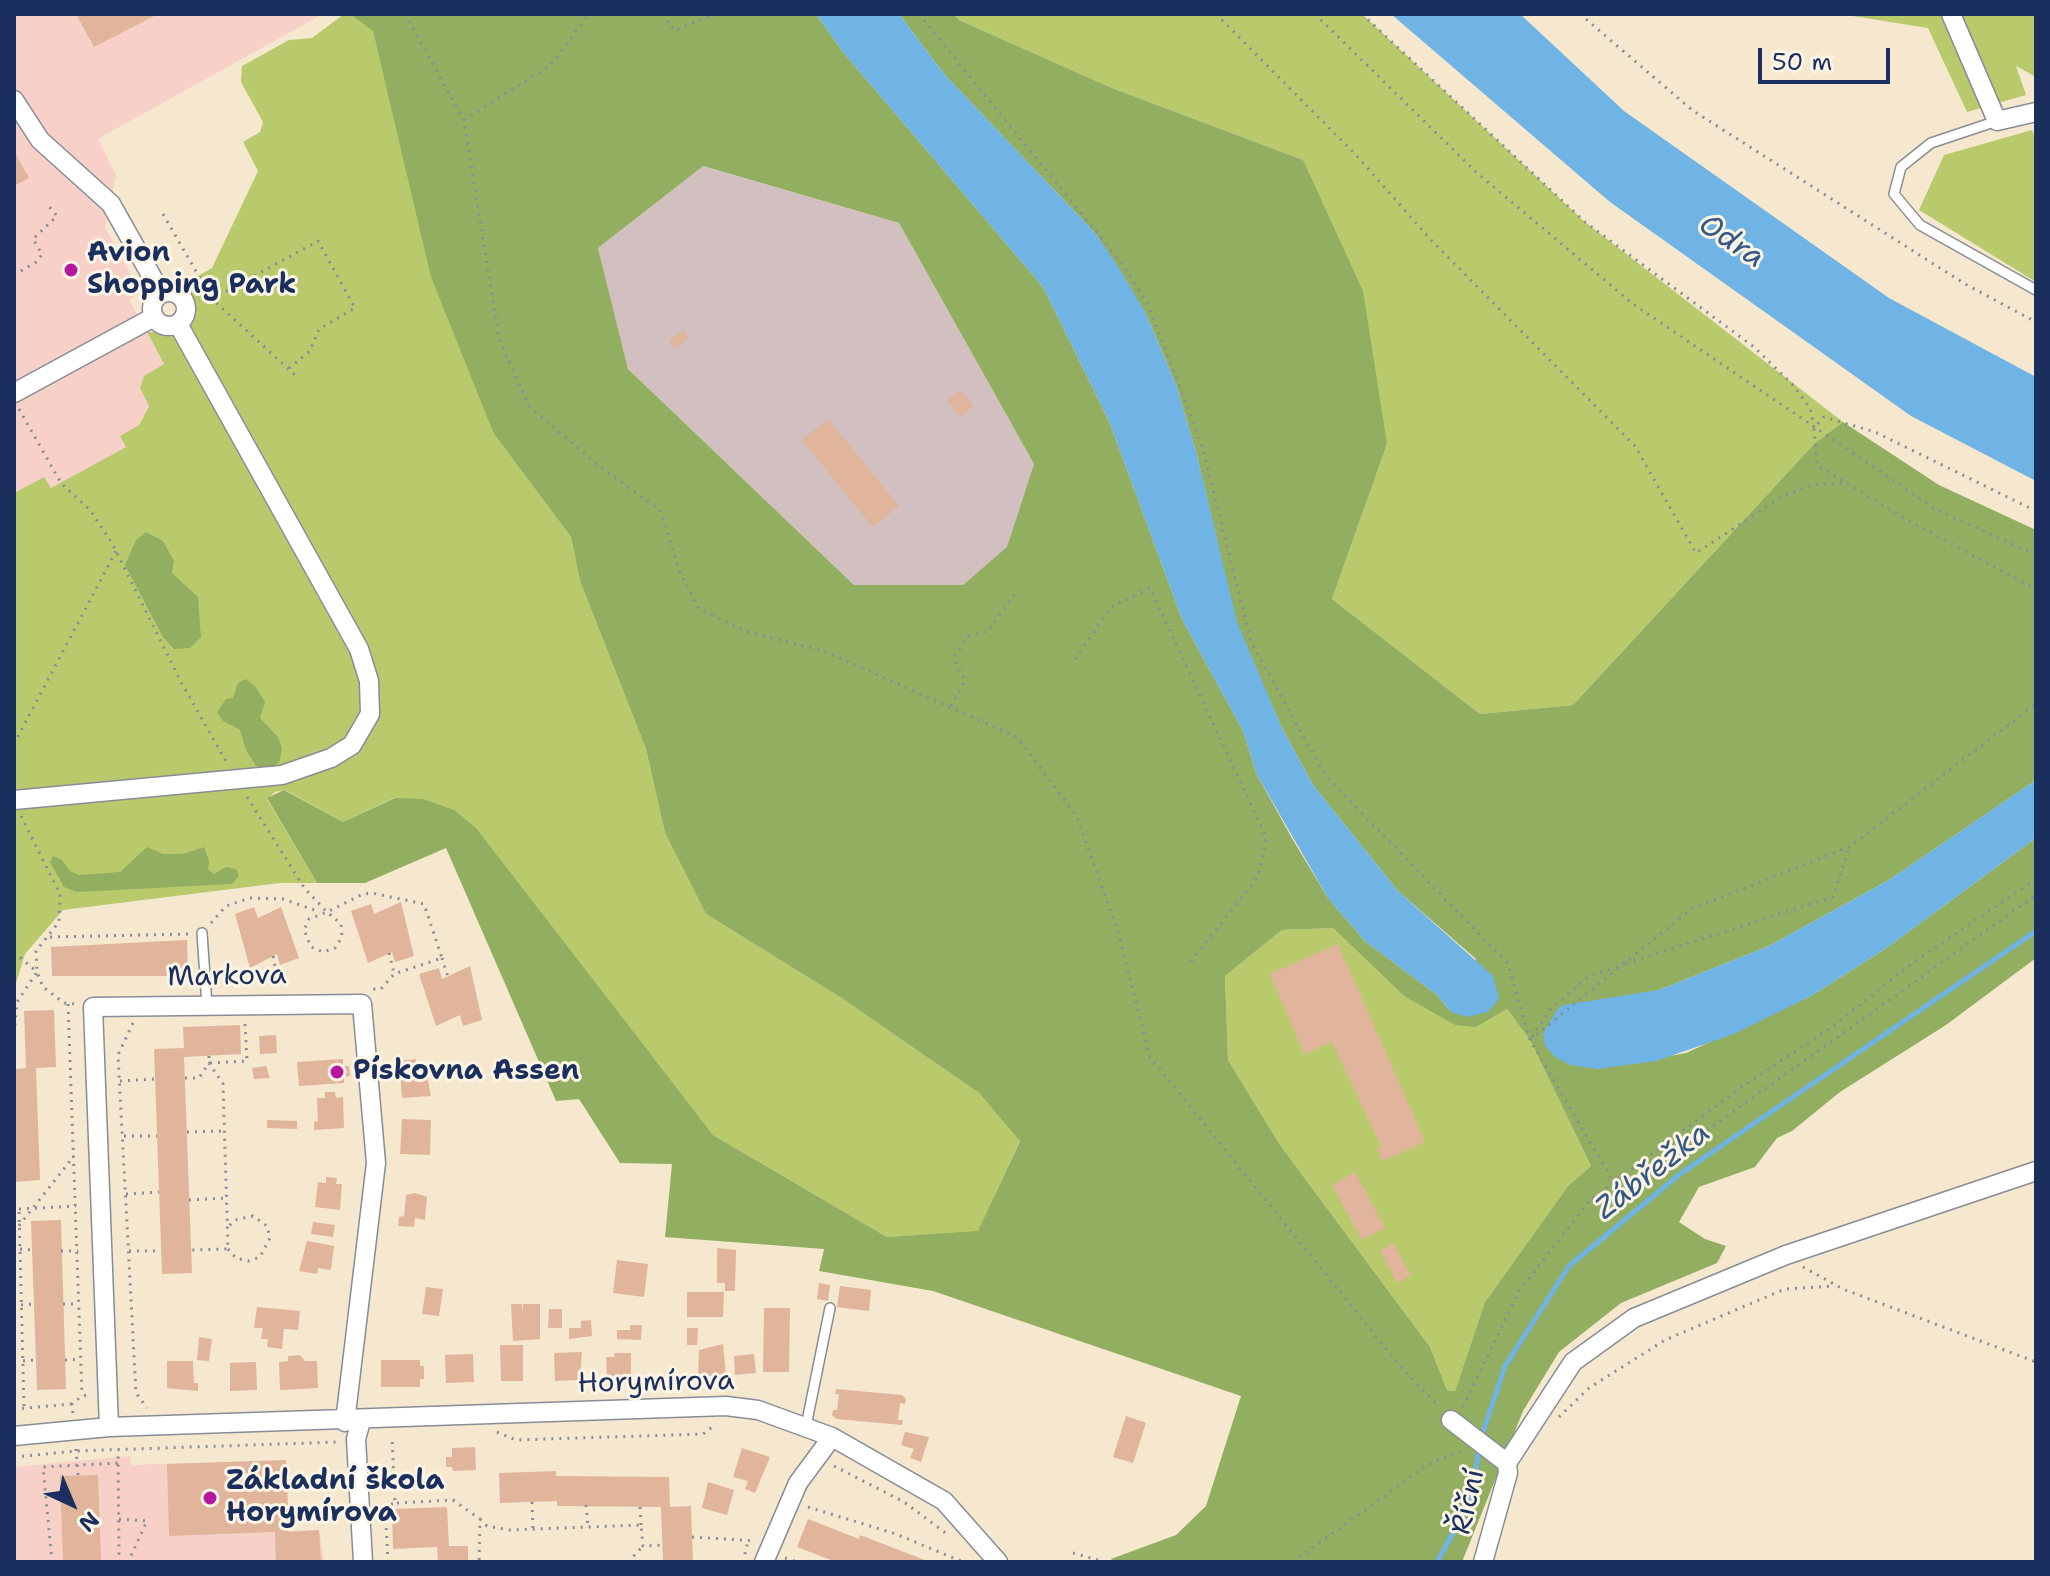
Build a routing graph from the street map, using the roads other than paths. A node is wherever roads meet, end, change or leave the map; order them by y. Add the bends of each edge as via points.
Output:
1 (1951, 14) edge
2 (14, 100) edge
3 (2036, 112) edge
4 (1997, 121) junction
5 (2036, 290) edge
6 (161, 293) junction
7 (154, 317) junction
8 (178, 324) junction
9 (14, 393) edge
10 (16, 804) edge
11 (202, 933) road end
12 (207, 1009) junction
13 (2036, 1171) edge
14 (830, 1308) dead end
15 (1455, 1423) road end
16 (806, 1426) junction
17 (109, 1427) junction
18 (354, 1427) junction
19 (14, 1436) edge
20 (832, 1437) junction
21 (1503, 1460) junction
22 (363, 1562) edge
23 (764, 1562) edge
24 (998, 1562) edge
25 (1483, 1562) edge

1 - 4 street
2 - 6 street via 40,140 111,204
3 - 4 street
4 - 5 lane via 1931,143 1901,167 1894,194 1920,225
6 - 7 street via 153,304
6 - 8 street via 174,292 185,300 186,314
7 - 8 street via 164,325
7 - 9 street
8 - 10 street via 359,649 369,681 370,714 352,745 282,775
11 - 12 lane
12 - 17 street, Markova via 93,1007
12 - 18 street, Markova via 362,1004 376,1163
13 - 21 street via 1786,1255 1634,1318 1573,1362
14 - 16 lane
15 - 21 street via 1472,1444
16 - 18 street, Horymírova via 726,1406
16 - 20 street, Horymírova
17 - 18 street, Horymírova
17 - 19 street, Horymírova
18 - 22 street
20 - 23 street via 798,1483
20 - 24 street, Horymírova via 944,1501
21 - 25 street, Říční via 1508,1473

